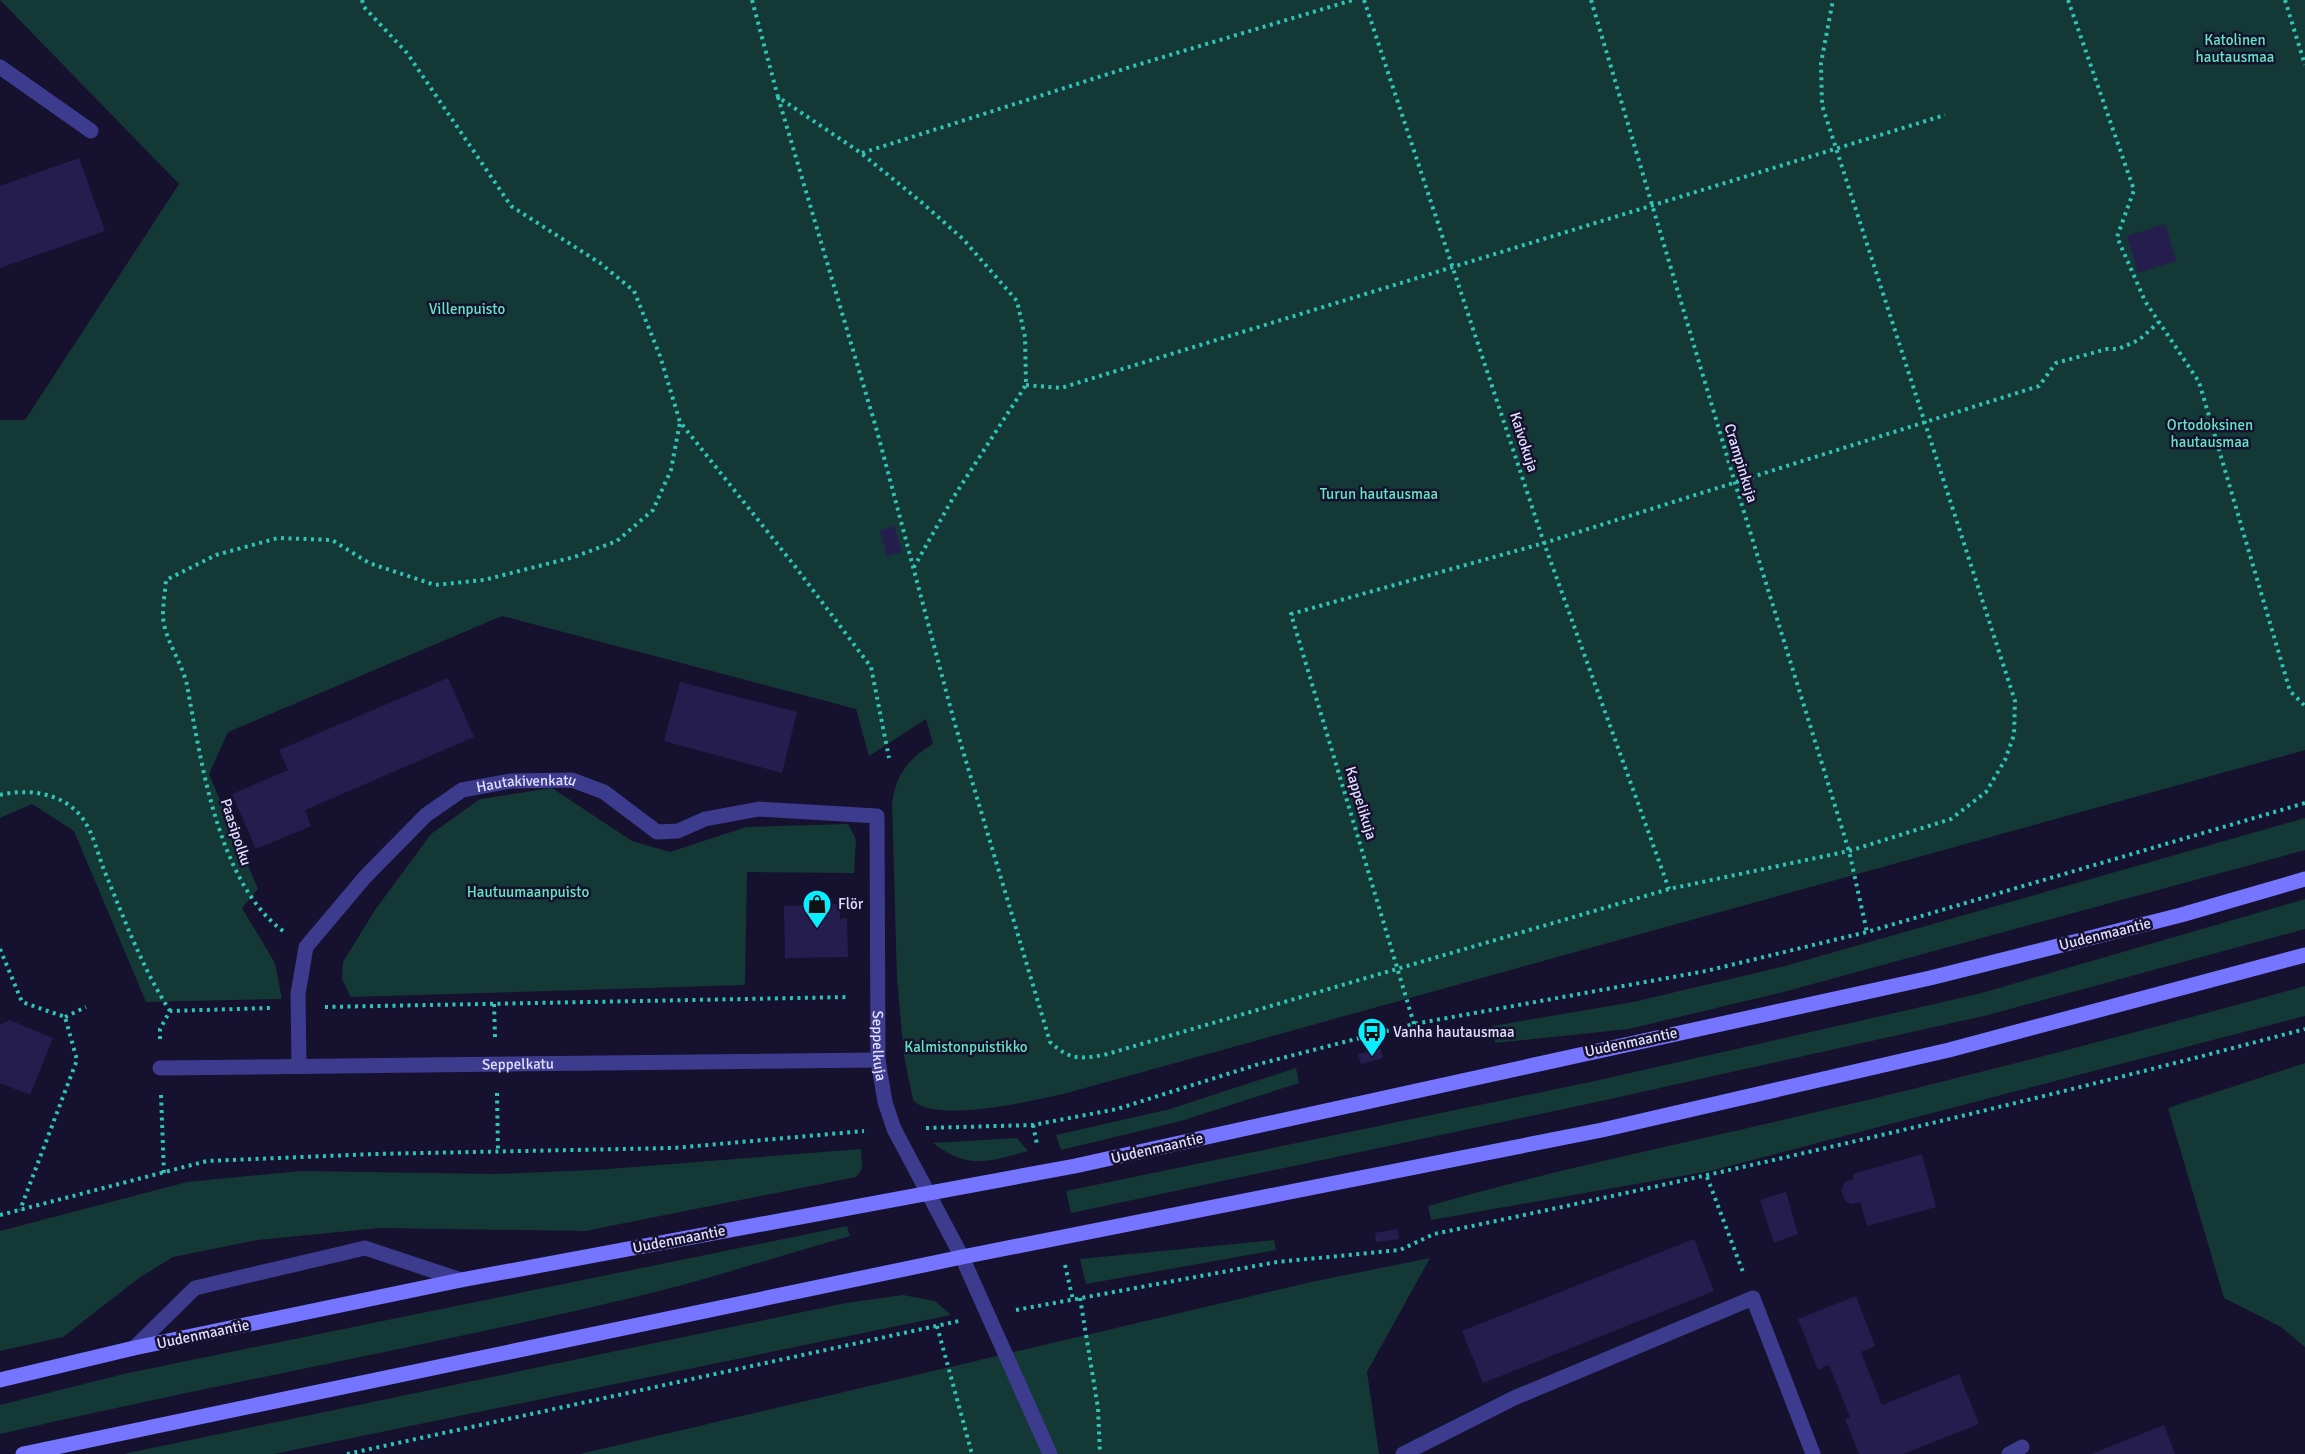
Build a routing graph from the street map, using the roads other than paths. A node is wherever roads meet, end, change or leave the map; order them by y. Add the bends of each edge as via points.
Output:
1 (0, 67) edge
2 (91, 131) dead end
3 (877, 816) joint
4 (2305, 879) edge
5 (2305, 956) edge
6 (878, 1060) junction
7 (299, 1065) junction
8 (160, 1068) road end
9 (928, 1192) junction
10 (962, 1257) junction
11 (461, 1280) junction
12 (134, 1348) junction
13 (0, 1380) edge
14 (23, 1454) edge
15 (1050, 1454) edge
16 (1403, 1454) edge
17 (1813, 1454) edge

1 - 2 street
3 - 6 street, Seppelkuja
3 - 7 street, Hautakivenkatu via 759,809 705,819 678,831 657,832 604,792 572,780 511,781 462,790 426,815 365,877 306,947 298,1007
4 - 9 main road, Uudenmaantie via 2181,915 1930,978 1075,1166
5 - 10 main road via 1949,1050 1602,1130
6 - 7 street, Seppelkatu
6 - 9 street, Seppelkuja via 894,1129
7 - 8 street, Seppelkatu
9 - 10 street, Seppelkuja
9 - 11 main road, Uudenmaantie
10 - 14 main road
10 - 15 street, Seppelkuja
11 - 12 main road, Uudenmaantie
11 - 12 street via 365,1248 195,1288
12 - 13 main road, Uudenmaantie
16 - 17 street via 1514,1398 1753,1298

